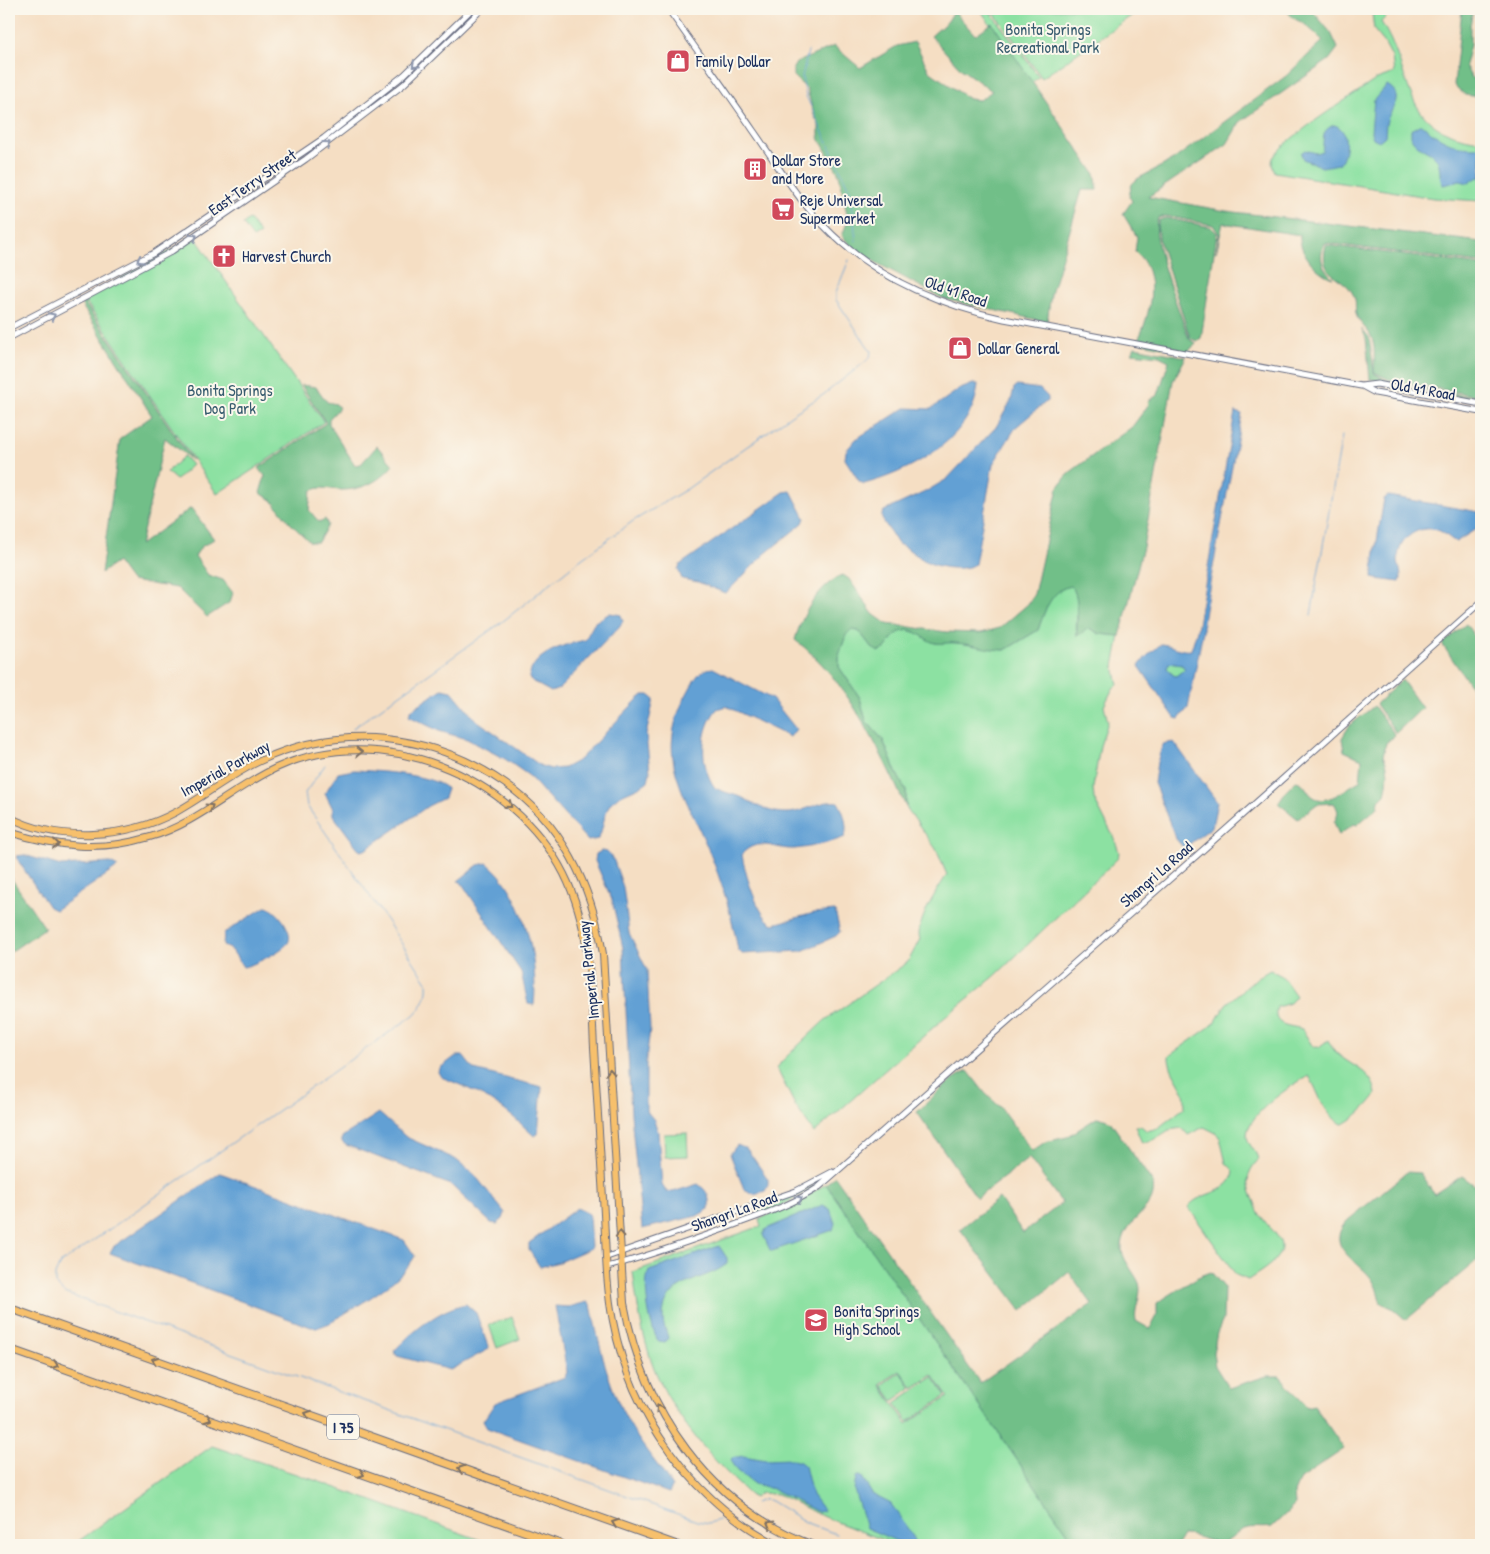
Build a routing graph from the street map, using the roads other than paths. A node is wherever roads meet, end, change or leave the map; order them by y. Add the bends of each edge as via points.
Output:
1 (472, 9) edge
2 (482, 9) edge
3 (668, 9) edge
4 (9, 328) edge
5 (9, 338) edge
6 (1362, 386) junction
7 (1481, 404) edge
8 (1481, 412) edge
9 (1481, 602) edge
10 (9, 817) edge
11 (9, 832) edge
12 (846, 1164) junction
13 (621, 1253) junction
14 (607, 1257) junction
15 (622, 1263) junction
16 (607, 1267) junction
17 (9, 1308) edge
18 (9, 1349) edge
19 (562, 1545) edge
20 (677, 1545) edge
21 (778, 1545) edge
22 (813, 1545) edge

1 -> 4 street via 404,75 324,138 154,253
5 -> 2 street, East Terry Street via 170,253 284,175 397,90
3 - 6 street, Old 41 Road via 821,223 870,266 897,282 935,300 976,313
6 - 7 street, Old 41 Road via 1376,384
6 - 8 street, Old 41 Road via 1375,393
9 - 12 street, Shangri La Road
13 -> 10 main road, Imperial Parkway via 604,962 598,921 575,862 536,810 514,790 459,756 384,738 355,738 320,741 289,749 260,761 151,824 116,832 49,830
11 -> 14 main road, Imperial Parkway via 47,843 88,847 122,844 155,836 186,822 279,767 314,756 346,752 378,752 439,764 467,776 495,794 544,842 577,905 586,936
12 - 13 street, Shangri La Road via 796,1191
15 -> 12 street, Shangri La Road via 788,1205 819,1187
13 - 14 street, Shangri La Road
13 - 15 main road, Imperial Parkway
14 - 16 main road, Imperial Parkway
15 - 16 street, Shangri La Road
22 -> 15 main road, Imperial Parkway via 758,1517 733,1498 696,1462 680,1441 653,1397 634,1349 624,1303
16 - 21 main road, Imperial Parkway via 610,1307 621,1356 653,1427 684,1470 704,1491 750,1529
20 -> 17 highway, I 75
18 -> 19 highway, I 75

